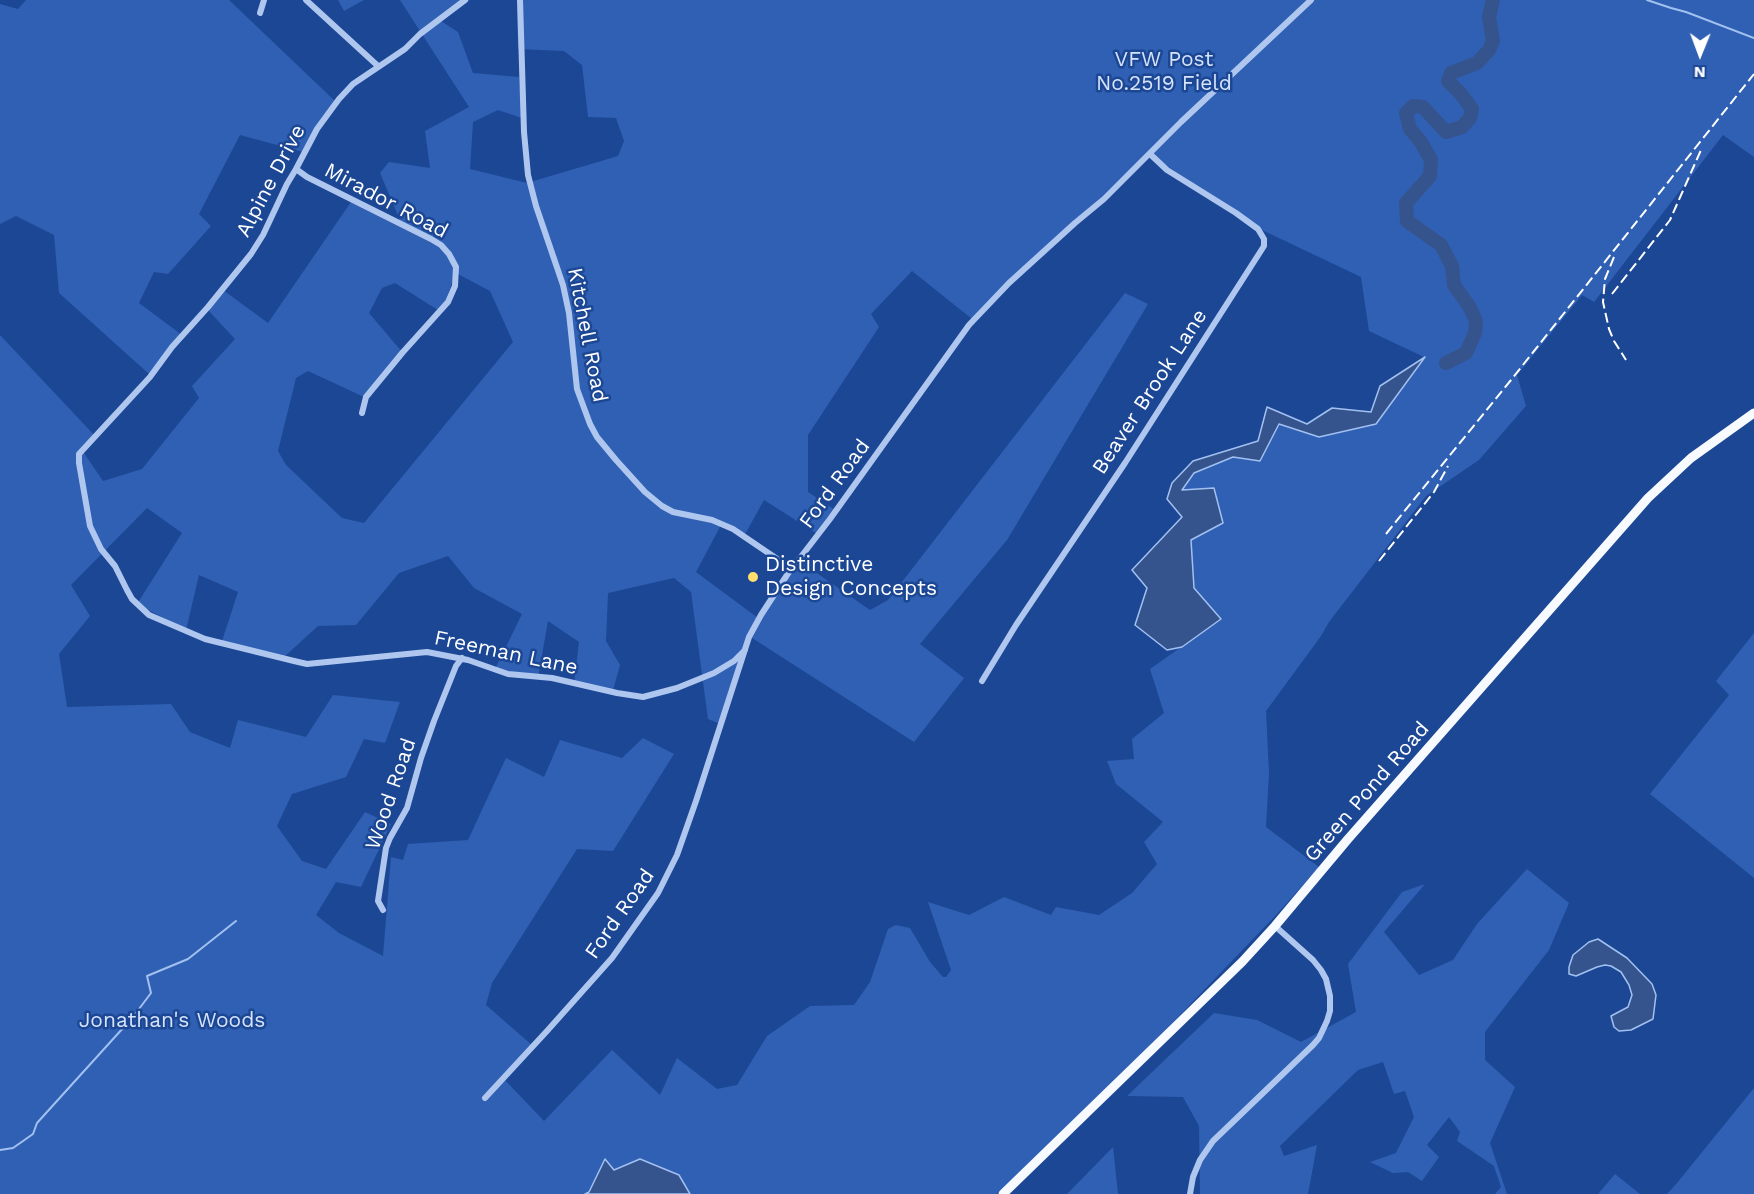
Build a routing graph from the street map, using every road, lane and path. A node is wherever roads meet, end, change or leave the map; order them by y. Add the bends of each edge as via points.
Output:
1 (264, 0) edge
2 (306, 0) edge
3 (465, 0) edge
4 (520, 0) edge
5 (1311, 0) edge
6 (260, 13) dead end
7 (378, 66) junction
8 (1150, 154) junction
9 (296, 169) junction
10 (362, 413) dead end
11 (1754, 413) edge
12 (79, 454) joint
13 (792, 569) junction
14 (745, 650) junction
15 (462, 658) junction
16 (982, 681) dead end
17 (383, 910) dead end
18 (1275, 926) junction
19 (485, 1098) dead end
20 (1003, 1194) edge
21 (1190, 1194) edge

1 - 6 street
2 - 7 street
3 - 7 street, Alpine Drive
4 - 13 street, Kitchell Road via 528,175 563,285 577,389 590,424 616,460 662,506 733,529
5 - 8 street, Ford Road
7 - 9 street, Alpine Drive via 339,99 317,129
8 - 13 street, Ford Road via 969,325
8 - 16 street, Beaver Brook Lane via 1167,170 1258,229 1264,246
9 - 10 street, Mirador Road via 441,245 456,267 455,286 448,302 366,397
9 - 12 street, Alpine Drive via 251,254 150,377
11 - 18 main road, Green Pond Road via 1691,458 1648,498
12 - 15 street, Freeman Lane via 90,526 132,598 149,615 205,639 307,663 427,652
13 - 14 street, Ford Road via 761,615
14 - 15 street, Freeman Lane via 714,673 643,697 552,678 507,674
14 - 19 street, Ford Road via 696,801 672,867 658,893 612,958
15 - 17 street, Wood Road via 427,739 407,808 386,848 378,901
18 - 20 main road, Green Pond Road via 1207,998
18 - 21 street via 1313,960 1326,979 1330,996 1327,1021 1320,1038 1213,1141 1200,1160

